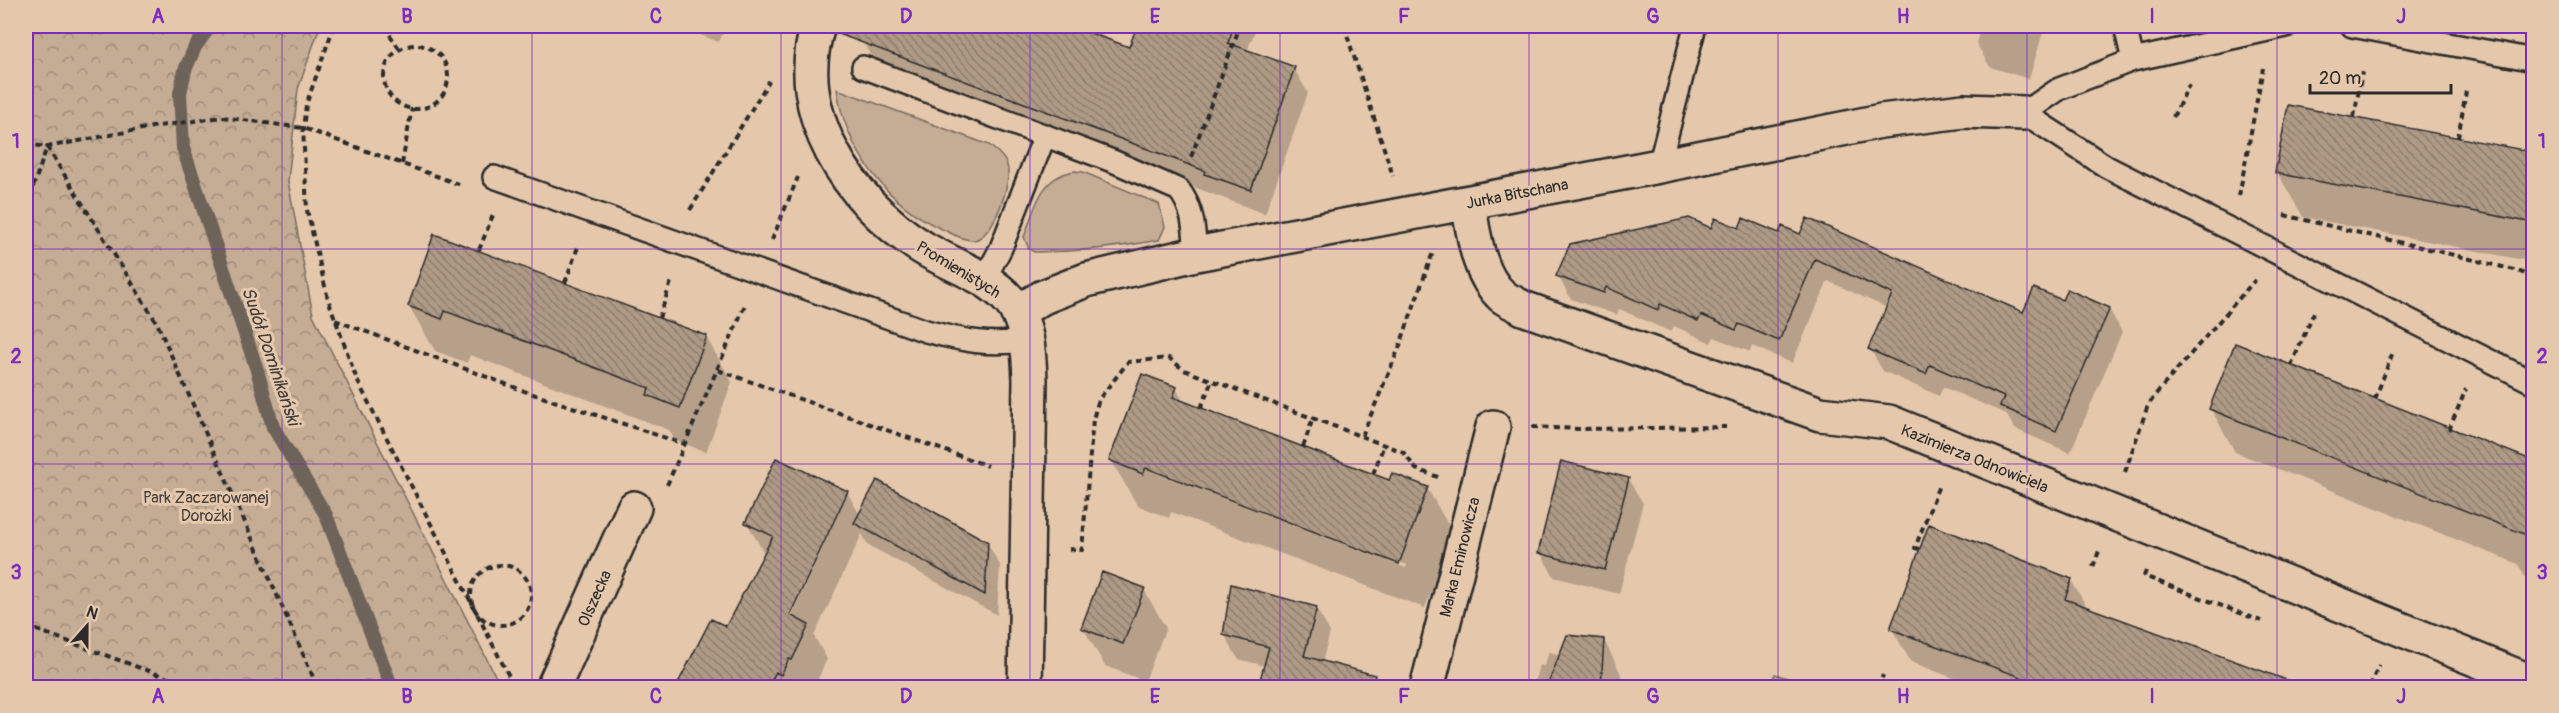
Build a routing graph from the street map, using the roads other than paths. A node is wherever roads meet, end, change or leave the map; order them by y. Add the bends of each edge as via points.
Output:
1 (818, 26) edge
2 (1695, 26) edge
3 (2125, 26) edge
4 (2352, 26) edge
5 (2278, 27) edge
6 (2133, 60) junction
7 (2534, 60) edge
8 (863, 67) dead end
9 (2024, 113) junction
10 (1045, 135) junction
11 (1659, 166) junction
12 (499, 186) road end
13 (1468, 203) junction
14 (1196, 254) junction
15 (984, 280) junction
16 (1022, 326) junction
17 (2534, 383) edge
18 (1493, 427) road end
19 (634, 508) dead end
20 (2534, 683) edge
21 (553, 687) edge
22 (1025, 687) edge
23 (1426, 687) edge

1 - 15 street, Promienistych via 810,59 815,103 827,141 850,183 882,217 920,247
2 - 11 lane
3 - 6 lane
4 - 7 lane
5 - 6 lane
6 - 9 lane via 2059,89
8 - 10 lane
9 - 11 street, Jurka Bitschana via 1963,111 1881,121
9 - 17 lane via 2108,167
10 - 14 lane via 1179,190 1192,214
10 - 15 lane via 1001,248
11 - 13 street, Jurka Bitschana
12 - 16 lane via 672,240 962,341 992,345
13 - 14 street, Jurka Bitschana
13 - 20 street, Kazimierza Odnowiciela via 1478,253 1487,275 1502,296 1523,308 1820,414 1889,422
14 - 16 street, Jurka Bitschana via 1096,276 1063,288
15 - 16 street, Promienistych via 1009,300
16 - 22 street via 1030,380
18 - 23 street, Marka Eminowicza
19 - 21 street, Olszecka

